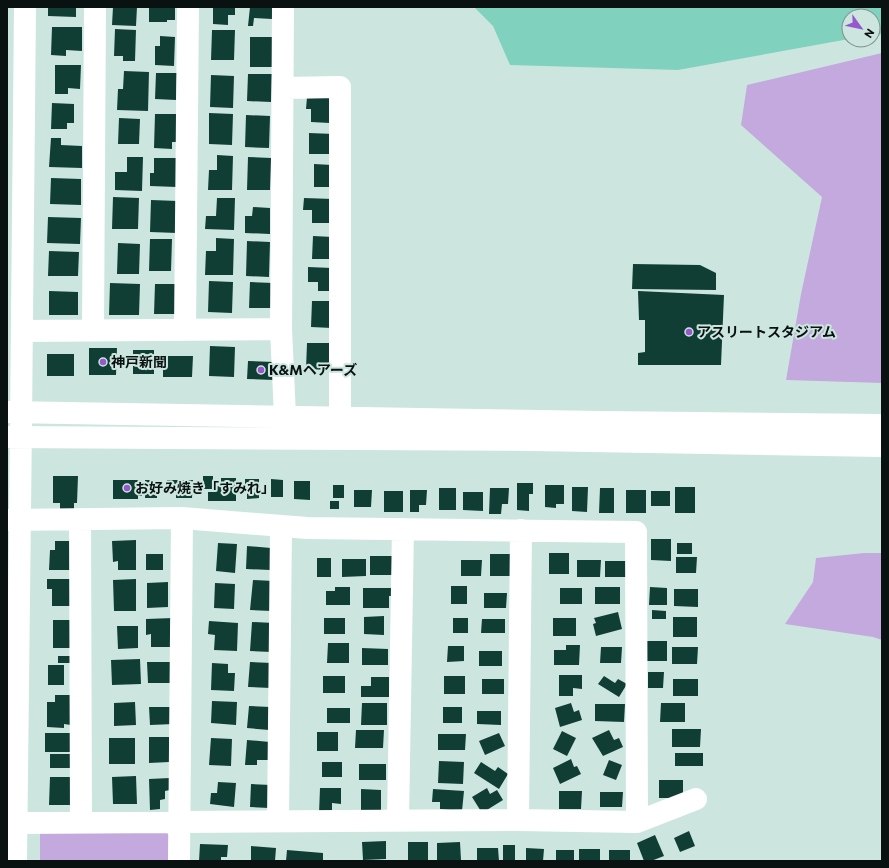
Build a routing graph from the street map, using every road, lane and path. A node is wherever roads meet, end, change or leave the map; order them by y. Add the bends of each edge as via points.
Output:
1 (25, 7) edge
2 (95, 7) edge
3 (188, 7) edge
4 (283, 7) edge
5 (283, 88) junction
6 (93, 330) junction
7 (185, 330) junction
8 (281, 330) junction
9 (23, 331) junction
10 (14, 412) edge
11 (285, 416) junction
12 (340, 418) junction
13 (882, 425) edge
14 (13, 437) edge
15 (882, 446) edge
16 (182, 518) junction
17 (13, 520) edge
18 (80, 520) junction
19 (281, 526) junction
20 (403, 529) junction
21 (521, 530) junction
22 (696, 799) dead end
23 (398, 820) junction
24 (518, 820) junction
25 (178, 821) junction
26 (278, 821) junction
27 (16, 822) junction
28 (81, 822) junction
29 (637, 822) junction
30 (16, 861) edge
31 (179, 861) edge

1 - 9 street
2 - 6 street
3 - 7 street
4 - 5 street
5 - 8 street
5 - 12 street via 340,87
6 - 7 street
6 - 9 street
7 - 8 street
8 - 11 street
9 - 10 street
10 - 11 street
10 - 14 street
11 - 12 street
12 - 13 street
14 - 15 street via 525,440
14 - 17 street
16 - 18 street
16 - 19 street
16 - 25 street
17 - 18 street
17 - 27 street
18 - 28 street
19 - 20 street
19 - 26 street
20 - 21 street
20 - 23 street
21 - 24 street
21 - 29 street via 636,532
22 - 29 street
23 - 24 street
23 - 26 street
24 - 29 street
25 - 26 street
25 - 28 street
25 - 31 street
27 - 28 street
27 - 30 street

